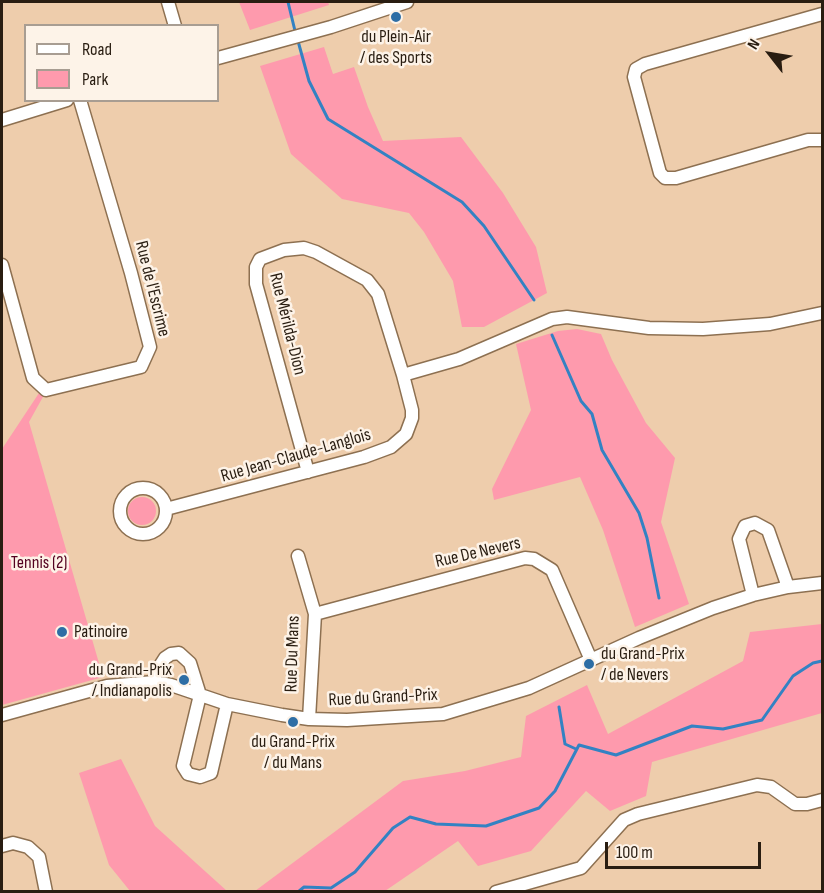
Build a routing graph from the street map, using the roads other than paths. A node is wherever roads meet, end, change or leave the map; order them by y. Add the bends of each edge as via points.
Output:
1 (168, 2) edge
2 (406, 2) edge
3 (822, 14) edge
4 (174, 24) edge
5 (219, 58) edge
6 (60, 102) edge
7 (81, 102) edge
8 (2, 120) edge
9 (822, 140) edge
10 (2, 265) edge
11 (822, 314) edge
12 (403, 375) junction
13 (308, 472) junction
14 (166, 509) dead end
15 (298, 556) dead end
16 (822, 583) edge
17 (788, 587) junction
18 (753, 595) junction
19 (315, 614) junction
20 (591, 660) junction
21 (154, 682) junction
22 (200, 695) junction
23 (227, 704) junction
24 (2, 715) edge
25 (309, 718) junction
26 (822, 800) edge
27 (2, 846) edge
28 (46, 891) edge
29 (496, 891) edge

1 - 4 street
2 - 5 street
3 - 9 street via 645,64 634,74 660,173 665,178 808,140
6 - 8 street
7 - 10 street, Rue de l'Escrime via 150,347 141,367 46,390 33,378
11 - 12 street via 770,324 703,329 649,328 560,317 459,359
12 - 13 street, Rue Jean-Claude-Langlois via 412,414 410,427 401,440 381,452
12 - 13 street, Rue Mérilda-Dion via 378,294 368,280 304,248 260,259 256,284
13 - 14 street, Rue Jean-Claude-Langlois
15 - 19 street, Rue Du Mans
16 - 17 street, Rue du Grand-Prix
17 - 18 street, Rue du Grand-Prix
17 - 18 street via 768,530 755,523 745,526 738,538
18 - 20 street, Rue du Grand-Prix via 693,615
19 - 20 street, Rue De Nevers via 525,558 534,559 552,570
19 - 25 street, Rue Du Mans
20 - 25 street, Rue du Grand-Prix via 530,688 443,714 347,720
21 - 22 street, Rue du Grand-Prix
21 - 22 street via 165,658 179,653 190,663
21 - 24 street, Rue du Grand-Prix via 107,686
22 - 23 street, Rue du Grand-Prix
22 - 23 street via 183,766 188,774 200,777 211,773
23 - 25 street, Rue du Grand-Prix
26 - 29 street via 795,804 771,787 756,785 638,814 624,820 581,868
27 - 28 street via 12,843 28,847 39,857

